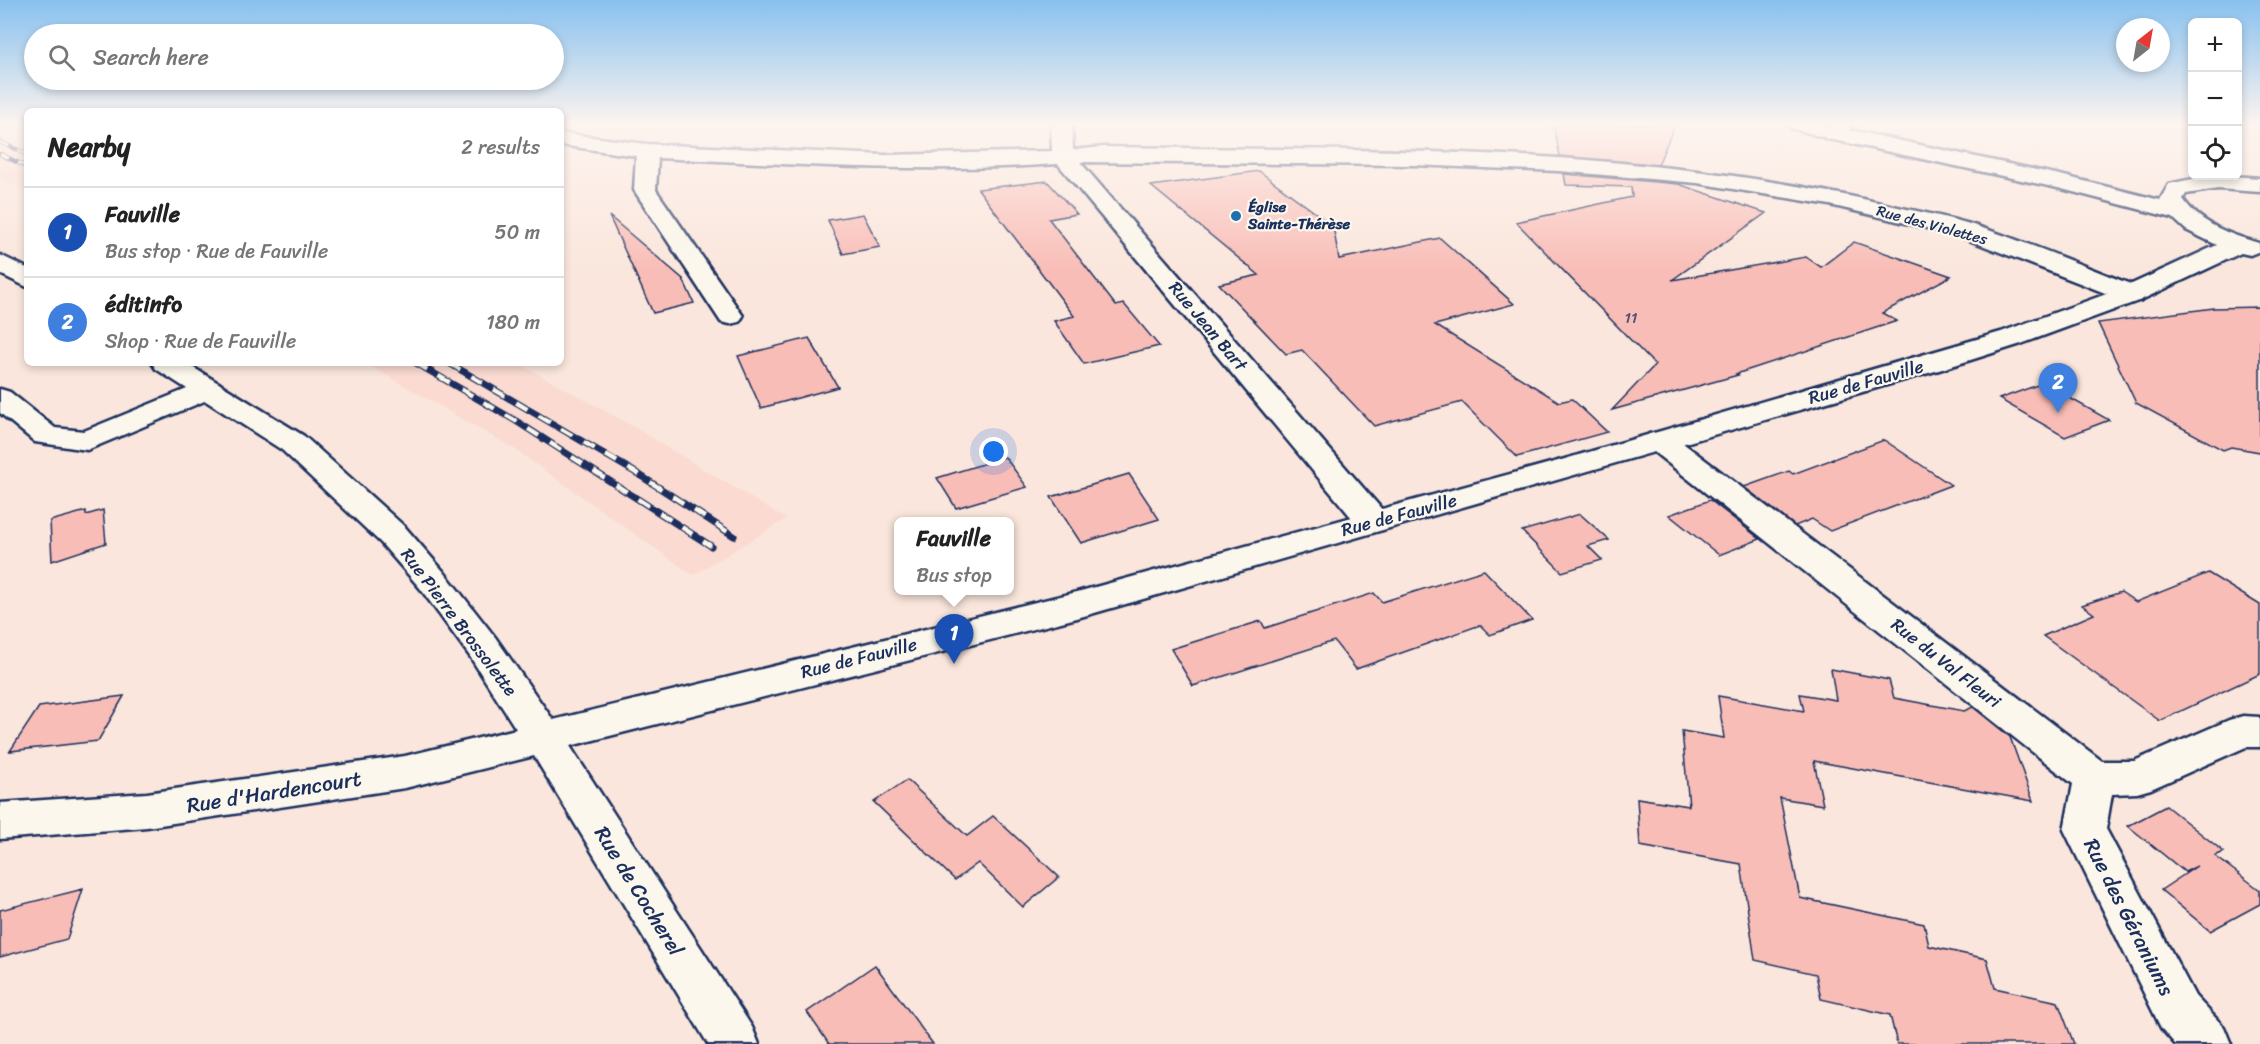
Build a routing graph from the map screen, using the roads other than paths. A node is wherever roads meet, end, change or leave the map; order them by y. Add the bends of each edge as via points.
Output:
1 (646, 173) edge
2 (1077, 173) edge
3 (1659, 173) edge
4 (2016, 173) edge
5 (2260, 185) edge
6 (2177, 200) junction
7 (2249, 248) edge
8 (0, 263) edge
9 (24, 277) edge
10 (2132, 294) junction
11 (730, 316) dead end
12 (171, 366) edge
13 (209, 389) junction
14 (0, 398) edge
15 (1660, 441) junction
16 (1373, 521) junction
17 (2260, 732) edge
18 (543, 737) junction
19 (2094, 778) junction
20 (0, 821) edge
21 (735, 1044) edge
22 (2207, 1044) edge

1 - 11 street via 645,190
2 - 16 street, Rue Jean Bart
3 - 10 street, Rue des Violettes via 1830,198 1964,230
4 - 6 street
5 - 6 street via 2197,182
6 - 7 street via 2212,234
7 - 10 street, Rue de Fauville
8 - 9 street
10 - 15 street, Rue de Fauville via 1929,364
12 - 13 street, Rue Pierre Brossolette
13 - 14 street via 87,441 46,436
13 - 18 street, Rue Pierre Brossolette via 293,443 393,536 482,646
15 - 16 street, Rue de Fauville
15 - 19 street, Rue du Val Fleuri
16 - 18 street, Rue de Fauville via 1077,605
17 - 19 street via 2243,731 2137,777
18 - 20 street, Rue d'Hardencourt via 405,772 257,796 147,810
18 - 21 street, Rue de Cocherel
19 - 22 street, Rue des Géraniums via 2085,830 2178,1012

